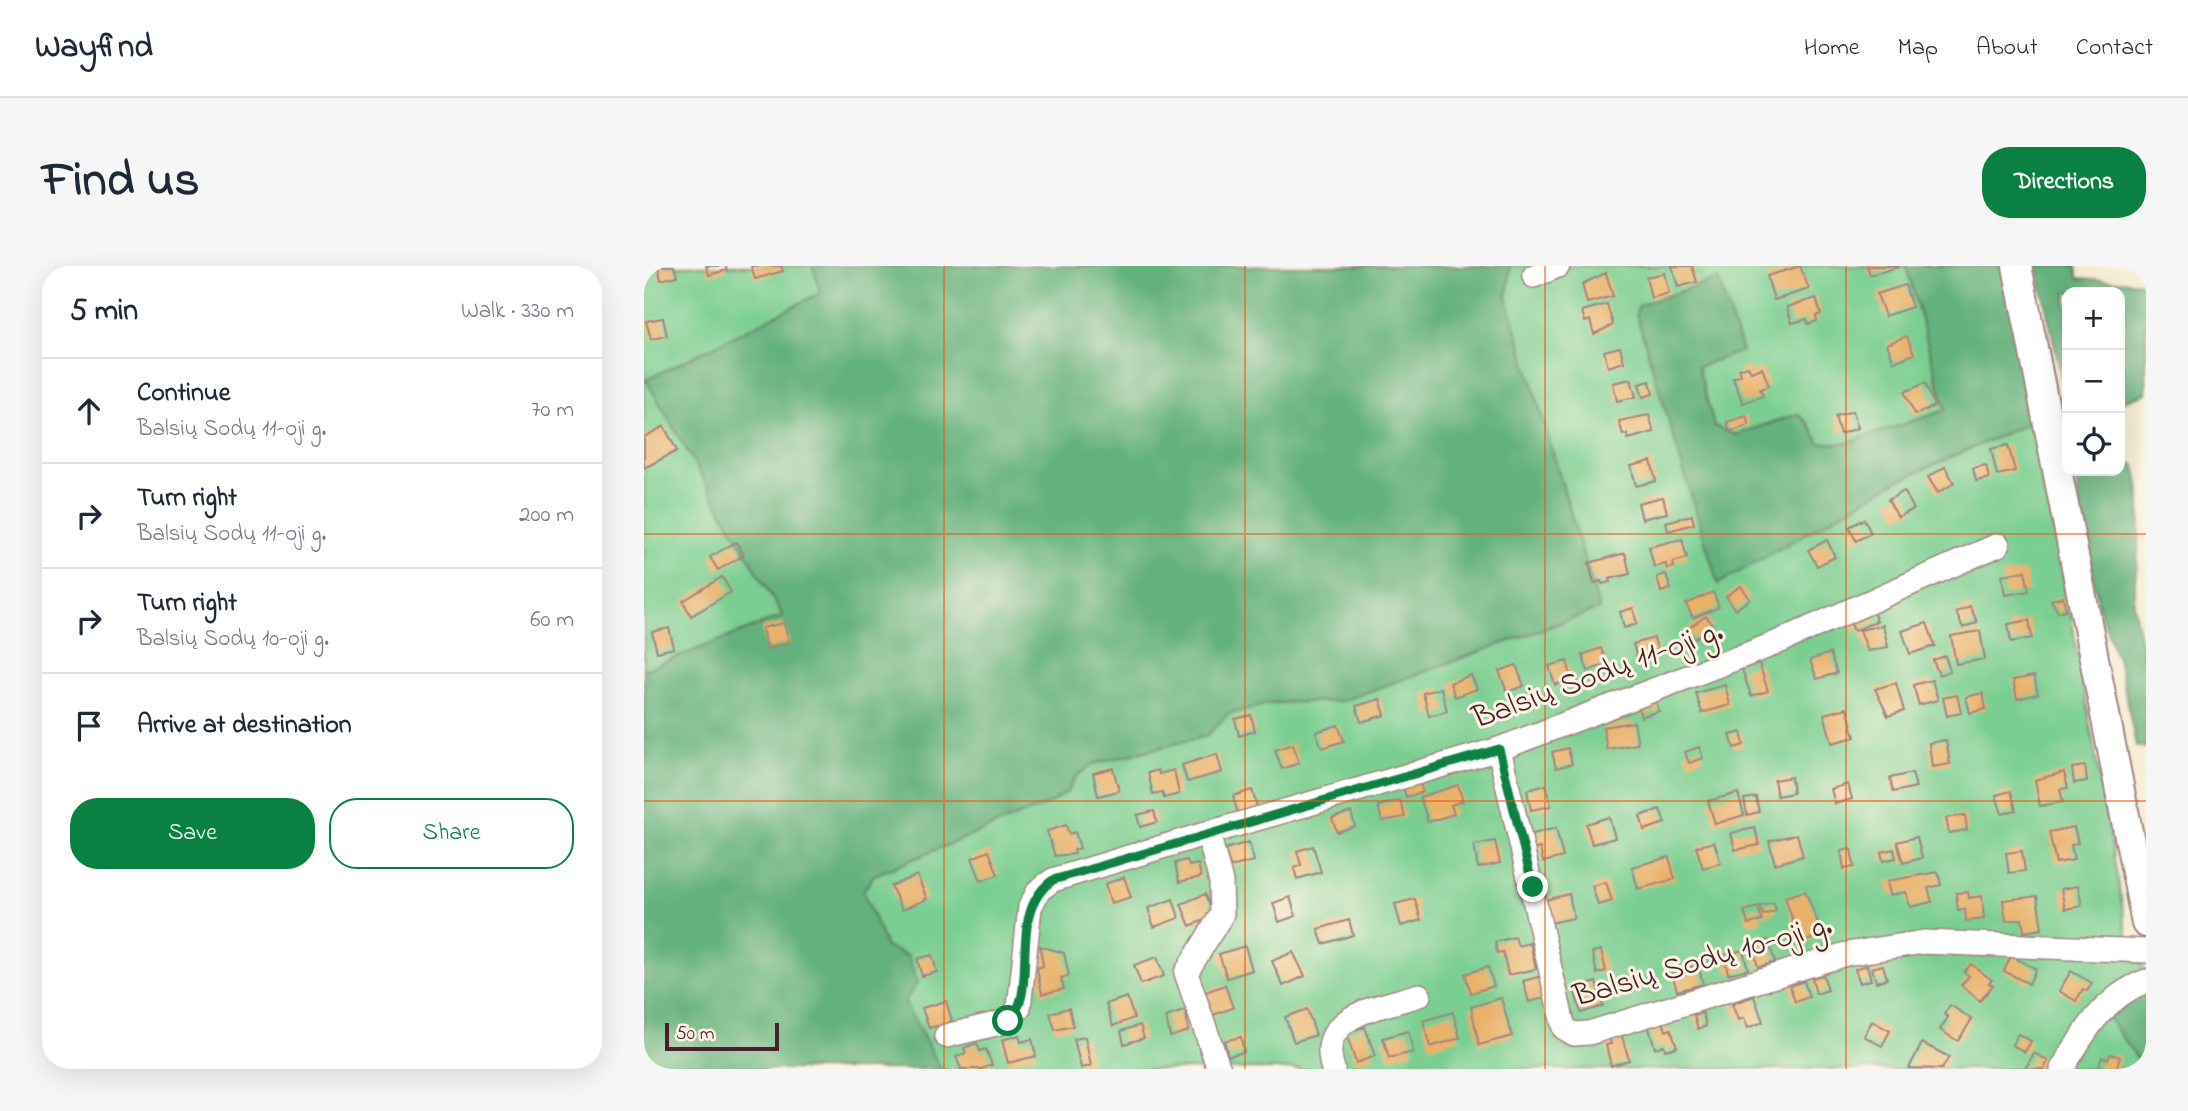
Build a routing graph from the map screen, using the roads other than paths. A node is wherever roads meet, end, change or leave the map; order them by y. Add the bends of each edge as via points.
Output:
1 (1558, 266) edge
2 (2017, 266) edge
3 (1534, 276) dead end
4 (1998, 545) dead end
5 (1499, 749) junction
6 (1208, 833) junction
7 (2146, 923) edge
8 (2146, 951) edge
9 (2146, 981) edge
10 (1419, 995) dead end
11 (946, 1036) dead end
12 (1219, 1069) edge
13 (1333, 1069) edge
14 (2062, 1069) edge

1 - 3 street
2 - 7 main road
4 - 5 street, Balsių Sodų 11-oji g. via 1774,644
5 - 6 street, Balsių Sodų 11-oji g.
5 - 8 street, Balsių Sodų 10-oji g. via 1564,1028 1574,1034 1846,954 1888,946 1956,942
6 - 11 street, Balsių Sodų 11-oji g. via 1053,880 1039,890 1030,907 1019,1008 1014,1016
6 - 12 street via 1222,882 1222,914 1186,973
9 - 14 street via 2098,1013
10 - 13 street via 1342,1021 1331,1036

